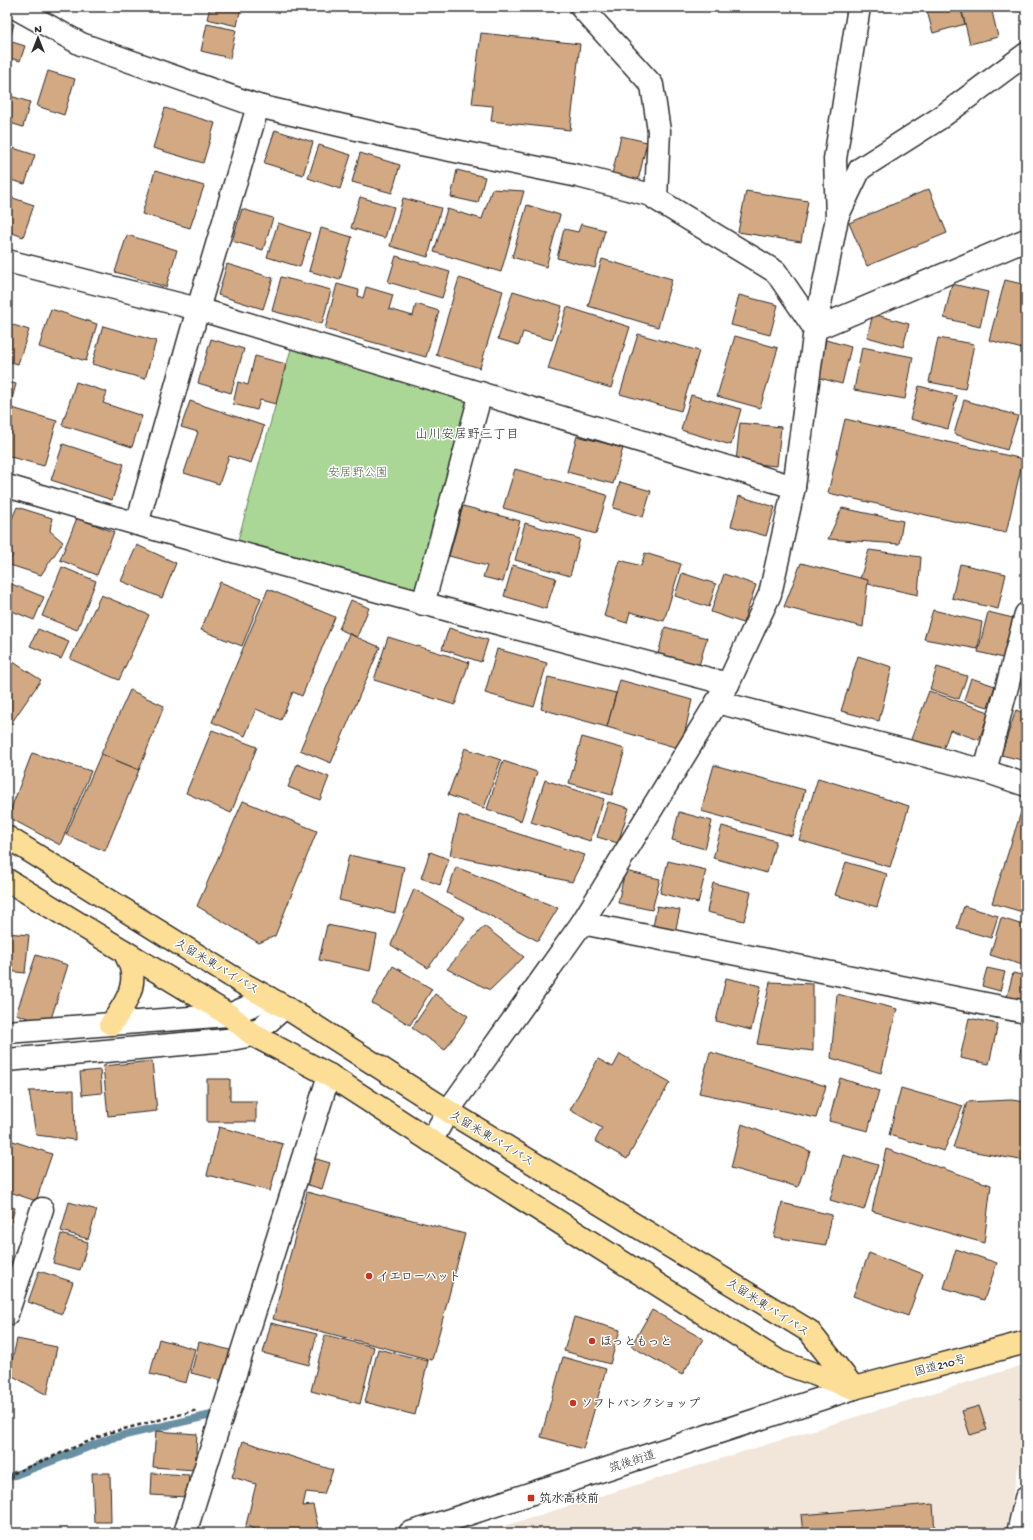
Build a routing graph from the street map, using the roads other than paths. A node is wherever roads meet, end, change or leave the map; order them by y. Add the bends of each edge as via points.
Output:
1 (14, 7) edge
2 (581, 7) edge
3 (859, 7) edge
4 (1026, 54) edge
5 (258, 106) junction
6 (655, 196) junction
7 (837, 218) junction
8 (1026, 240) edge
9 (7, 261) edge
10 (198, 309) junction
11 (815, 329) junction
12 (481, 393) junction
13 (7, 486) edge
14 (794, 487) junction
15 (137, 524) junction
16 (423, 604) junction
17 (1026, 614) edge
18 (722, 693) junction
19 (985, 771) junction
20 (1026, 785) edge
21 (7, 837) edge
22 (7, 880) edge
23 (582, 924) junction
24 (124, 951) junction
25 (277, 1002) junction
26 (1026, 1012) edge
27 (229, 1015) junction
28 (111, 1024) junction
29 (7, 1032) edge
30 (252, 1035) junction
31 (7, 1060) edge
32 (329, 1075) junction
33 (448, 1111) junction
34 (431, 1141) junction
35 (42, 1209) dead end
36 (7, 1314) edge
37 (1026, 1342) edge
38 (854, 1388) junction
39 (1026, 1498) edge
40 (184, 1533) edge
41 (410, 1533) edge
42 (1018, 1533) edge

1 - 5 street via 80,44
2 - 6 street via 652,85 659,132
3 - 7 street via 835,159
4 - 7 street via 940,118 860,169
5 - 6 street via 421,144 578,176
5 - 10 street
6 - 11 street via 656,200 776,272
7 - 11 street
8 - 11 street
9 - 10 street
10 - 12 street
10 - 15 street
11 - 14 street
12 - 14 street
12 - 16 street
13 - 15 street
14 - 18 street via 770,594
15 - 16 street
16 - 18 street
17 - 19 street
18 - 19 street
18 - 23 street
19 - 20 street
21 - 25 highway, 久留米東バイパス
22 - 24 highway
23 - 26 street
23 - 33 street
24 - 27 highway
24 - 28 highway via 132,970 131,988 124,1007
25 - 27 street
25 - 30 street
25 - 33 highway, 久留米東バイパス
27 - 28 street
27 - 30 highway
28 - 29 street
30 - 31 street via 226,1040
30 - 32 highway
32 - 34 highway
32 - 40 street
33 - 34 street
33 - 38 highway, 久留米東バイパス via 809,1331
34 - 38 highway via 780,1362
35 - 36 street
37 - 38 highway, 国道210号
38 - 41 street, 筑後街道
39 - 42 street

